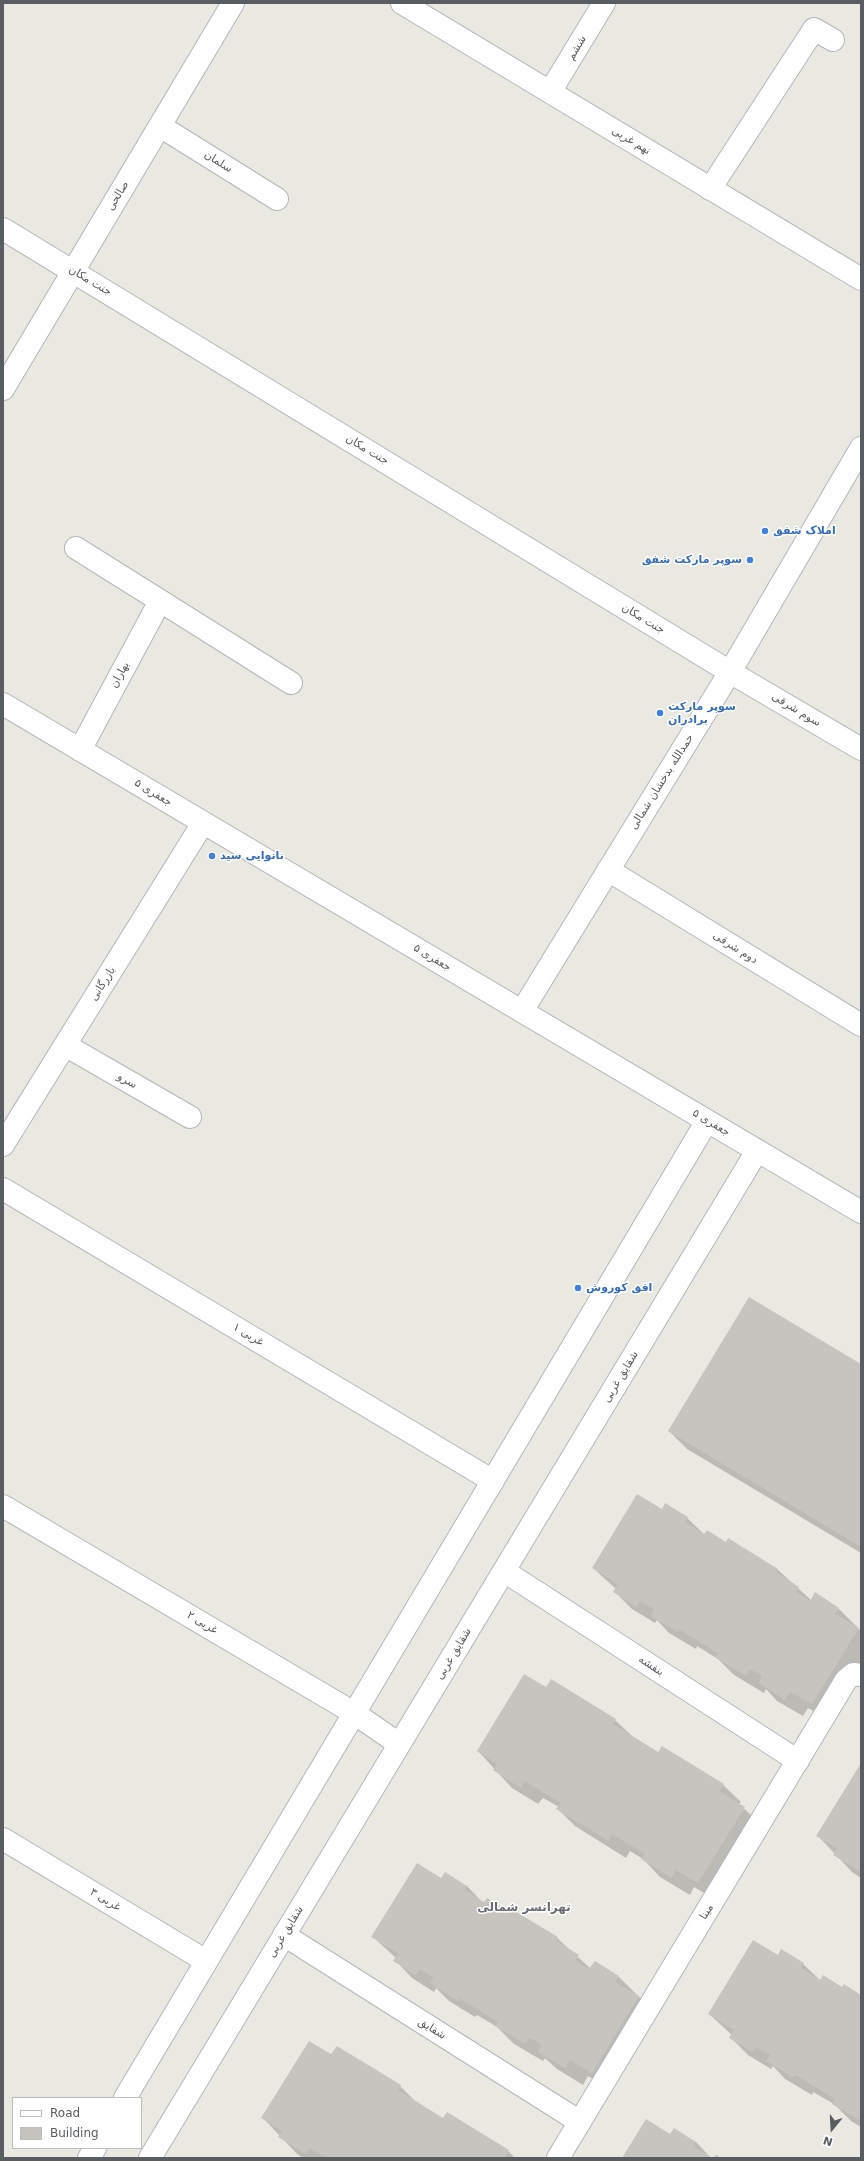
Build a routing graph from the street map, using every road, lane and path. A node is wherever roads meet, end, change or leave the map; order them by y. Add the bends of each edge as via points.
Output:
1 (233, 3) edge
2 (402, 3) edge
3 (604, 3) edge
4 (833, 40) dead end
5 (550, 92) junction
6 (160, 126) junction
7 (710, 189) junction
8 (277, 199) dead end
9 (3, 229) edge
10 (73, 271) junction
11 (861, 279) edge
12 (3, 389) edge
13 (861, 448) edge
14 (76, 548) dead end
15 (160, 601) junction
16 (730, 672) junction
17 (291, 682) dead end
18 (3, 704) edge
19 (861, 749) edge
20 (80, 750) junction
21 (203, 823) junction
22 (608, 870) junction
23 (522, 1011) junction
24 (861, 1025) edge
25 (65, 1045) junction
26 (190, 1117) dead end
27 (708, 1121) junction
28 (3, 1144) edge
29 (757, 1151) junction
30 (3, 1189) edge
31 (861, 1212) edge
32 (493, 1481) junction
33 (3, 1506) edge
34 (504, 1571) junction
35 (861, 1675) edge
36 (354, 1713) junction
37 (400, 1744) junction
38 (798, 1761) junction
39 (3, 1839) edge
40 (284, 1935) junction
41 (206, 1961) junction
42 (126, 2097) edge
43 (580, 2122) junction
44 (94, 2149) edge
45 (89, 2158) edge
46 (150, 2158) edge
47 (558, 2158) edge

1 - 6 street, صالحی
2 - 5 street, نهم غربی
3 - 5 street, ششم
4 - 7 street via 814,29
5 - 7 street, نهم غربی
6 - 8 street, سلمان
6 - 10 street, صالحی
7 - 11 street, نهم غربی
9 - 10 street, جنت مکان
10 - 12 street, صالحی
10 - 16 street, جنت مکان
13 - 16 street, حمدالله بدخشان شمالی
14 - 15 street
15 - 17 street
15 - 20 street, بهاران
16 - 19 street, سوم شرقی
16 - 22 street, حمدالله بدخشان شمالی
18 - 20 street, جعفری ۵
20 - 21 street, جعفری ۵
21 - 23 street, جعفری ۵
21 - 25 street, بازرگانی
22 - 23 street, حمدالله بدخشان شمالی
22 - 24 street, دوم شرقی
23 - 27 street, جعفری ۵
25 - 26 street, سرو
25 - 28 street, بازرگانی
27 - 29 street, جعفری ۵
27 - 32 street
29 - 31 street, جعفری ۵
29 - 34 street, شقایق غربی
30 - 32 street, ۱ غربی
32 - 36 street
33 - 36 street, ۲ غربی
34 - 37 street, شقایق غربی
34 - 38 street, بنفشه
35 - 38 street, مینا via 853,1674 846,1680
36 - 37 street, ۲ غربی
36 - 41 street
37 - 40 street, شقایق غربی
38 - 43 street, مینا
39 - 41 street, ۳ غربی
40 - 43 street, شقایق
40 - 46 street, شقایق غربی
41 - 42 street
43 - 47 street, مینا
44 - 45 street

